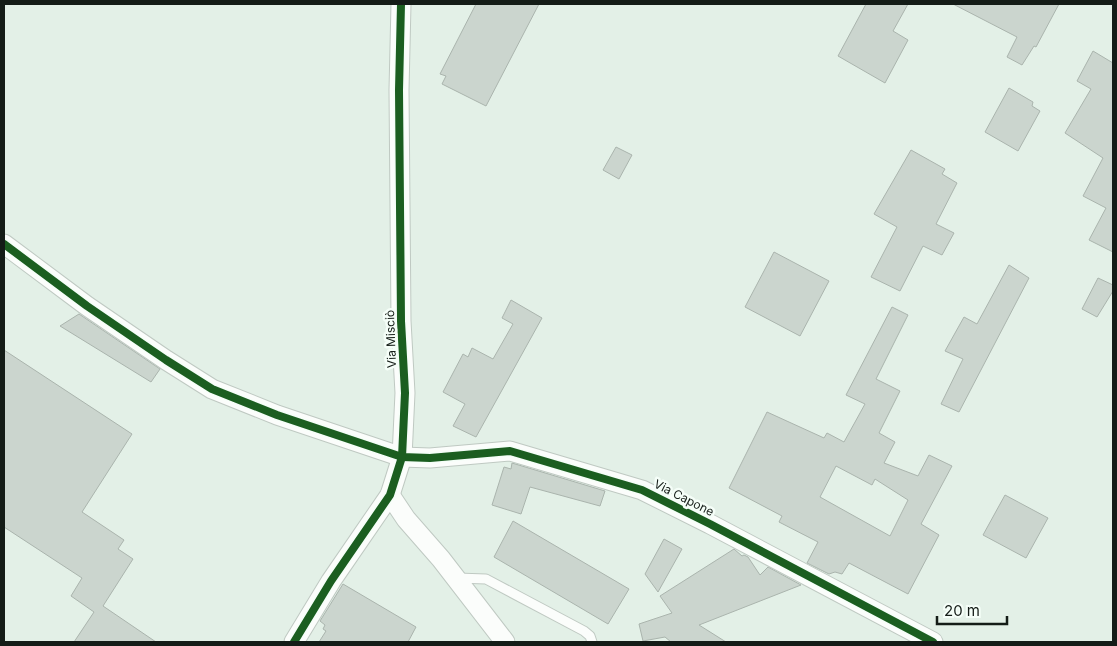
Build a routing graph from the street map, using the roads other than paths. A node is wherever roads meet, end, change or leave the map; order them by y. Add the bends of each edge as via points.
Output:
1 (402, 4) edge
2 (4, 244) edge
3 (402, 457) junction
4 (390, 495) junction
5 (455, 578) junction
6 (294, 642) edge
7 (504, 642) edge
8 (592, 642) edge
9 (933, 642) edge

1 - 3 street, Via Misciò via 399,90 401,321 405,393
2 - 3 street, Via Capone via 87,306 212,389 277,416
3 - 4 street, Via Misciò
3 - 9 street, Via Capone via 430,458 510,451 642,490
4 - 5 street
4 - 6 street, Via Misciò
5 - 7 street
5 - 8 lane via 486,580 584,631

